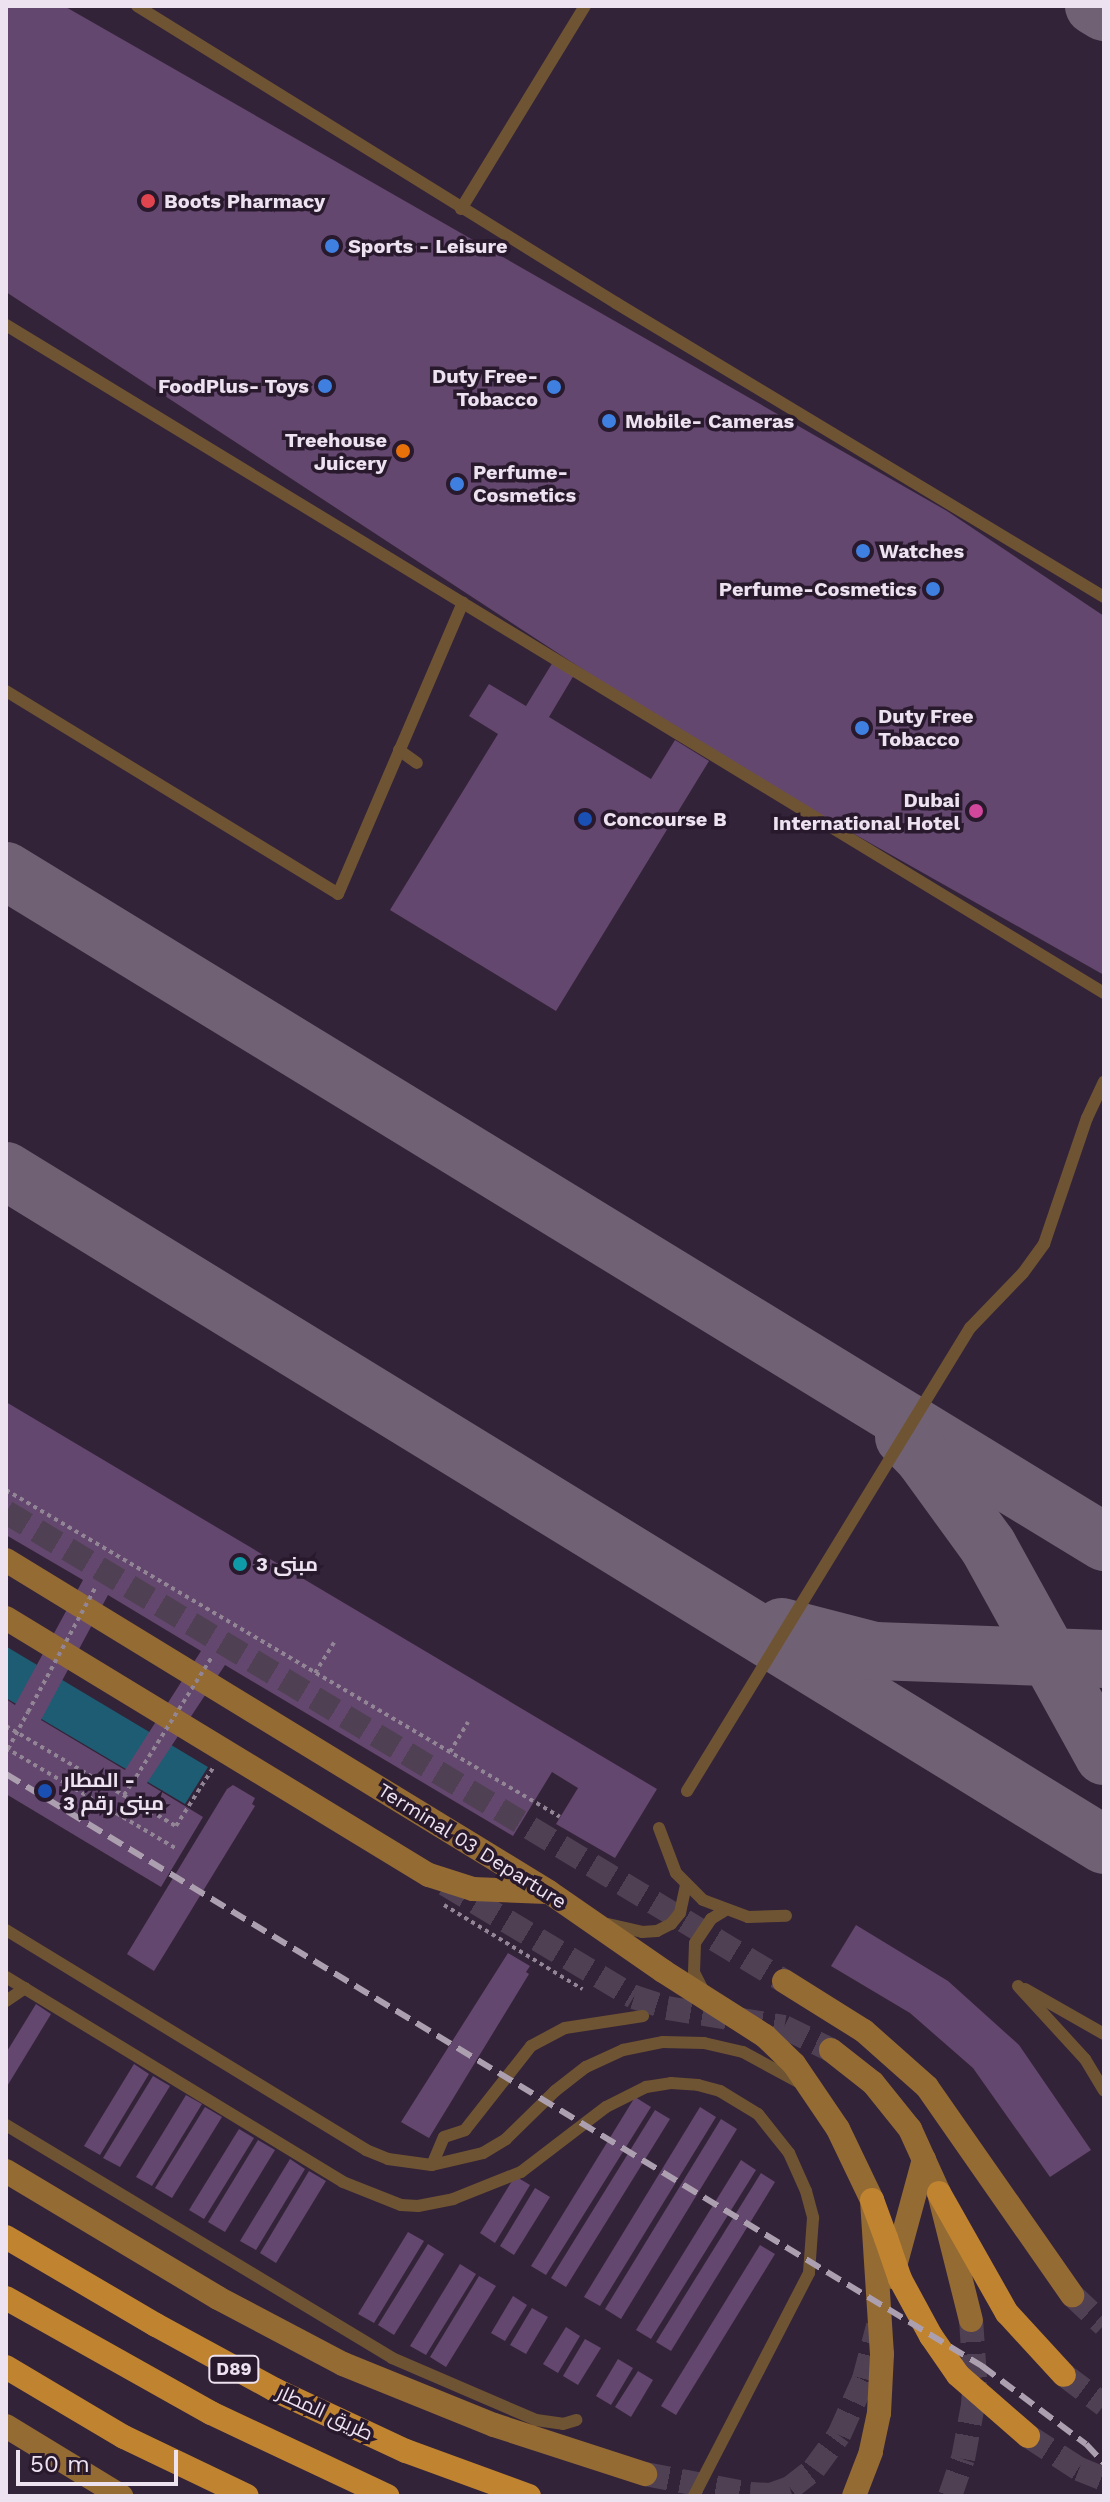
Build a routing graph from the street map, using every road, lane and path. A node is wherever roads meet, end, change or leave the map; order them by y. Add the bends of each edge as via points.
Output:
1 (137, 6) edge
2 (585, 6) edge
3 (461, 209) junction
4 (6, 325) edge
5 (1104, 597) edge
6 (463, 603) junction
7 (6, 691) edge
8 (399, 750) junction
9 (417, 763) dead end
10 (1104, 993) edge
11 (1104, 1082) edge
12 (6, 1490) edge
13 (6, 1560) edge
14 (95, 1588) dead end
15 (6, 1618) edge
16 (334, 1642) dead end
17 (212, 1657) dead end
18 (315, 1673) junction
19 (468, 1722) dead end
20 (6, 1726) edge
21 (7, 1748) edge
22 (450, 1752) junction
23 (215, 1765) dead end
24 (687, 1791) dead end
25 (124, 1795) junction
26 (560, 1817) dead end
27 (659, 1828) dead end
28 (177, 1849) dead end
29 (686, 1885) junction
30 (549, 1892) junction
31 (724, 1911) junction
32 (786, 1916) dead end
33 (589, 1920) junction
34 (6, 1930) edge
35 (6, 1977) edge
36 (784, 1981) tunnel mouth
37 (25, 1988) junction
38 (708, 1998) junction
39 (6, 2001) edge
40 (643, 2016) dead end
41 (870, 2027) junction
42 (1104, 2034) edge
43 (831, 2050) tunnel mouth
44 (873, 2083) junction
45 (1104, 2091) edge
46 (819, 2097) junction
47 (6, 2125) edge
48 (924, 2159) junction
49 (432, 2165) junction
50 (6, 2171) edge
51 (939, 2193) junction
52 (872, 2200) junction
53 (6, 2237) edge
54 (894, 2287) junction
55 (1072, 2295) tunnel mouth
56 (6, 2298) edge
57 (971, 2320) tunnel mouth
58 (6, 2367) edge
59 (1064, 2375) tunnel mouth
60 (576, 2420) dead end
61 (6, 2426) edge
62 (6, 2436) edge
63 (1028, 2436) tunnel mouth
64 (76, 2471) junction
65 (645, 2474) tunnel mouth
66 (121, 2496) edge
67 (247, 2496) edge
68 (387, 2496) edge
69 (529, 2496) edge
70 (694, 2496) edge
71 (854, 2496) edge

1 - 3 lane
2 - 3 lane
3 - 5 lane
4 - 6 lane
6 - 8 lane
6 - 10 lane
7 - 8 lane via 338,894
8 - 9 lane
11 - 24 lane via 1044,1244 958,1346
12 - 18 path
13 - 30 main road, Terminal 03 Departure
14 - 21 path, bridge
15 - 30 main road via 429,1875 473,1889
16 - 18 path
17 - 25 path, bridge
18 - 22 path
19 - 22 path
20 - 25 path
21 - 28 path
22 - 26 path
23 - 25 path via 176,1826
27 - 29 lane via 668,1859
29 - 31 lane
29 - 33 lane via 680,1913 657,1931
30 - 33 main road, Terminal 03 Departure
31 - 32 lane via 748,1917
31 - 38 lane via 701,1930 693,1958
33 - 38 main road, Terminal 03 Departure
34 - 49 lane via 366,2150
35 - 37 lane
36 - 41 main road
37 - 39 lane
37 - 70 lane via 343,2182 401,2205 453,2199 521,2172 606,2107 646,2087 698,2085 720,2091 758,2114 789,2153 806,2191 813,2218 809,2273
38 - 46 main road, Terminal 03 Departure via 765,2036
40 - 49 lane via 586,2023 547,2035 517,2060 465,2130 444,2137
41 - 44 main road
41 - 55 main road via 941,2105
42 - 45 lane via 1018,1986 1085,2059
43 - 44 main road
44 - 48 main road via 910,2129
46 - 49 lane via 743,2052 704,2043 663,2042 623,2050 586,2067 506,2139 483,2153
46 - 52 main road, Terminal 03 Departure
47 - 60 lane via 392,2358 536,2420
48 - 51 main road
48 - 54 main road
50 - 65 main road via 218,2298 343,2364 494,2425
51 - 57 main road
51 - 59 highway via 1007,2313
52 - 54 highway, bridge via 886,2238
52 - 71 main road via 882,2354 879,2413
53 - 69 highway, طريق المطار / D89 via 275,2390 406,2451
54 - 63 highway via 958,2375
56 - 68 highway, D89 via 211,2413
58 - 67 highway via 124,2437
61 - 64 main road
62 - 64 main road
64 - 66 main road

